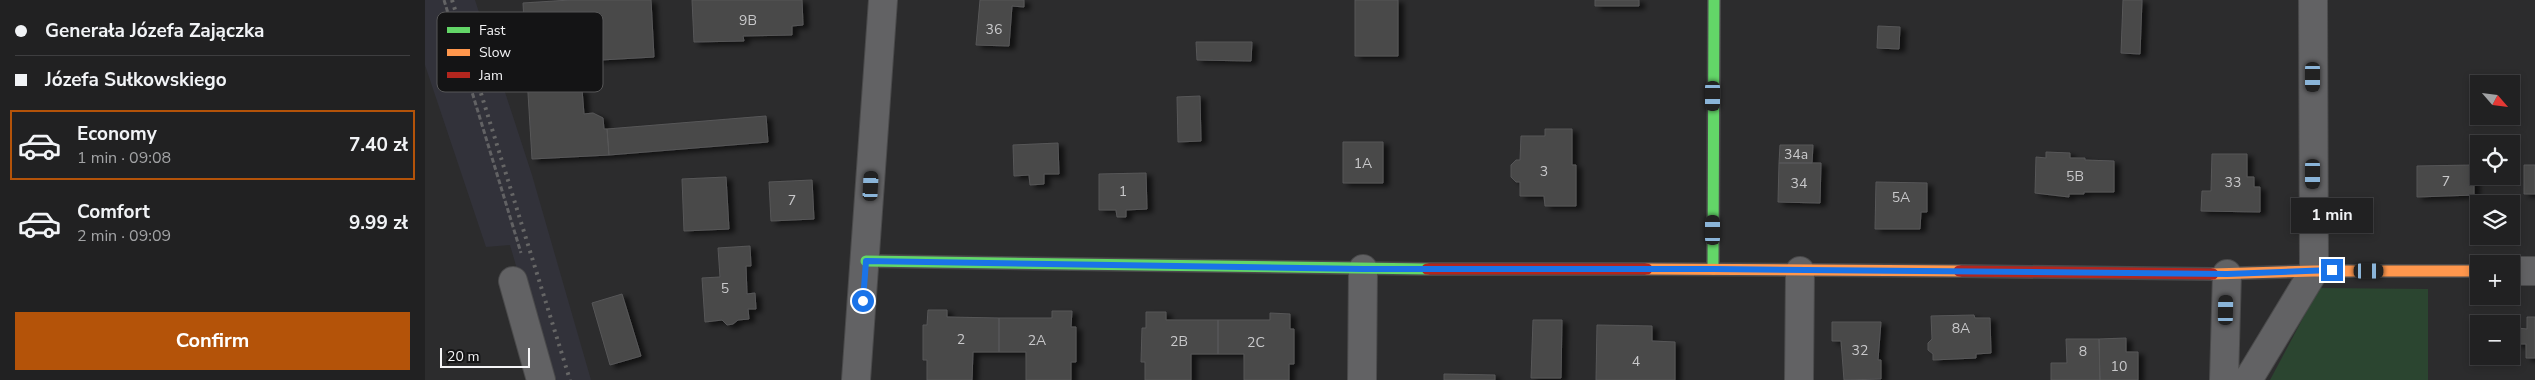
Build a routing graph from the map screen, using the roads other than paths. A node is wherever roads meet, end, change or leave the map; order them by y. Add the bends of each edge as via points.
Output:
1 (883, 0) edge
2 (1714, 0) edge
3 (2313, 0) edge
4 (866, 261) junction
5 (518, 269) road end
6 (1363, 269) junction
7 (1713, 269) junction
8 (2314, 270) junction
9 (1800, 271) junction
10 (2470, 271) edge
11 (2520, 271) edge
12 (2535, 271) edge
13 (2227, 274) junction
14 (541, 380) edge
15 (856, 380) edge
16 (1362, 380) edge
17 (1799, 380) edge
18 (2224, 380) edge
19 (2248, 380) edge

1 - 4 street
2 - 7 street
3 - 8 street
4 - 6 street
4 - 15 street
5 - 14 street
6 - 7 street
6 - 16 street
7 - 9 street
8 - 10 street
8 - 13 street
8 - 19 street
9 - 13 street
9 - 17 street
11 - 12 street
13 - 18 street

